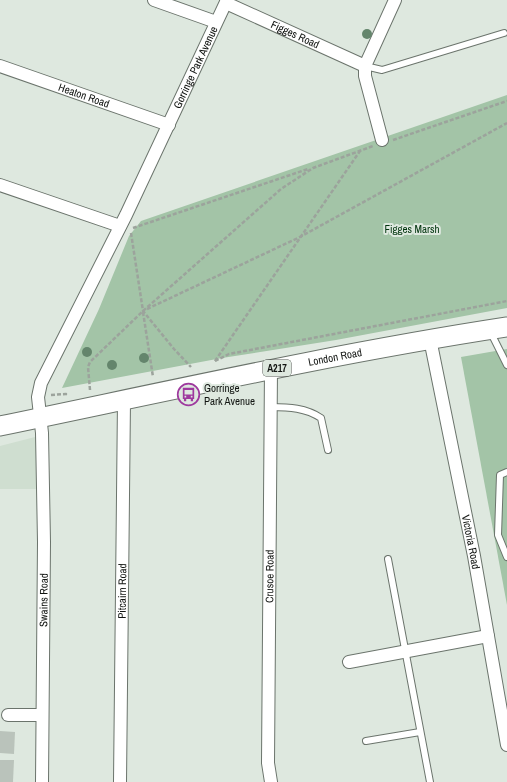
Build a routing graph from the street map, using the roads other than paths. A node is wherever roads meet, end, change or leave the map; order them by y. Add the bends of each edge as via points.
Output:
1 (154, 0) edge
2 (395, 0) edge
3 (227, 1) edge
4 (216, 22) junction
5 (504, 33) dead end
6 (0, 66) edge
7 (365, 66) junction
8 (169, 125) junction
9 (383, 142) road end
10 (0, 185) edge
11 (120, 226) junction
12 (498, 328) edge
13 (430, 339) junction
14 (507, 365) edge
15 (271, 369) junction
16 (124, 400) junction
17 (271, 407) junction
18 (40, 417) junction
19 (0, 426) edge
20 (328, 450) dead end
21 (507, 472) edge
22 (507, 557) edge
23 (388, 559) dead end
24 (488, 636) junction
25 (406, 652) junction
26 (349, 662) dead end
27 (3, 715) edge
28 (41, 715) junction
29 (420, 732) junction
30 (366, 742) dead end
31 (507, 745) edge
32 (42, 782) edge
33 (120, 782) edge
34 (271, 782) edge
35 (430, 782) edge

1 - 4 street
2 - 7 street
3 - 4 street, Gorringe Park Avenue
3 - 7 street, Figges Road
4 - 8 street, Gorringe Park Avenue
5 - 7 lane via 382,70
6 - 8 street, Heaton Road
7 - 9 street
8 - 11 street, Gorringe Park Avenue
10 - 11 street
11 - 18 street, Gorringe Park Avenue via 41,383 38,397
12 - 13 main road, London Road / A217
12 - 14 lane
13 - 15 main road, London Road / A217
13 - 24 street, Victoria Road
15 - 16 main road, London Road / A217
15 - 17 street, Crusoe Road
16 - 18 main road, London Road / A217
16 - 33 street, Pitcairn Road
17 - 20 lane via 296,408 321,418
17 - 34 street, Crusoe Road via 268,756
18 - 19 main road, London Road / A217
18 - 28 street, Swains Road via 44,542
21 - 22 lane via 500,475 498,534
23 - 25 lane
24 - 25 street
24 - 31 street, Victoria Road
25 - 26 street
25 - 29 lane
27 - 28 street
28 - 32 street, Swains Road
29 - 30 lane
29 - 35 lane

